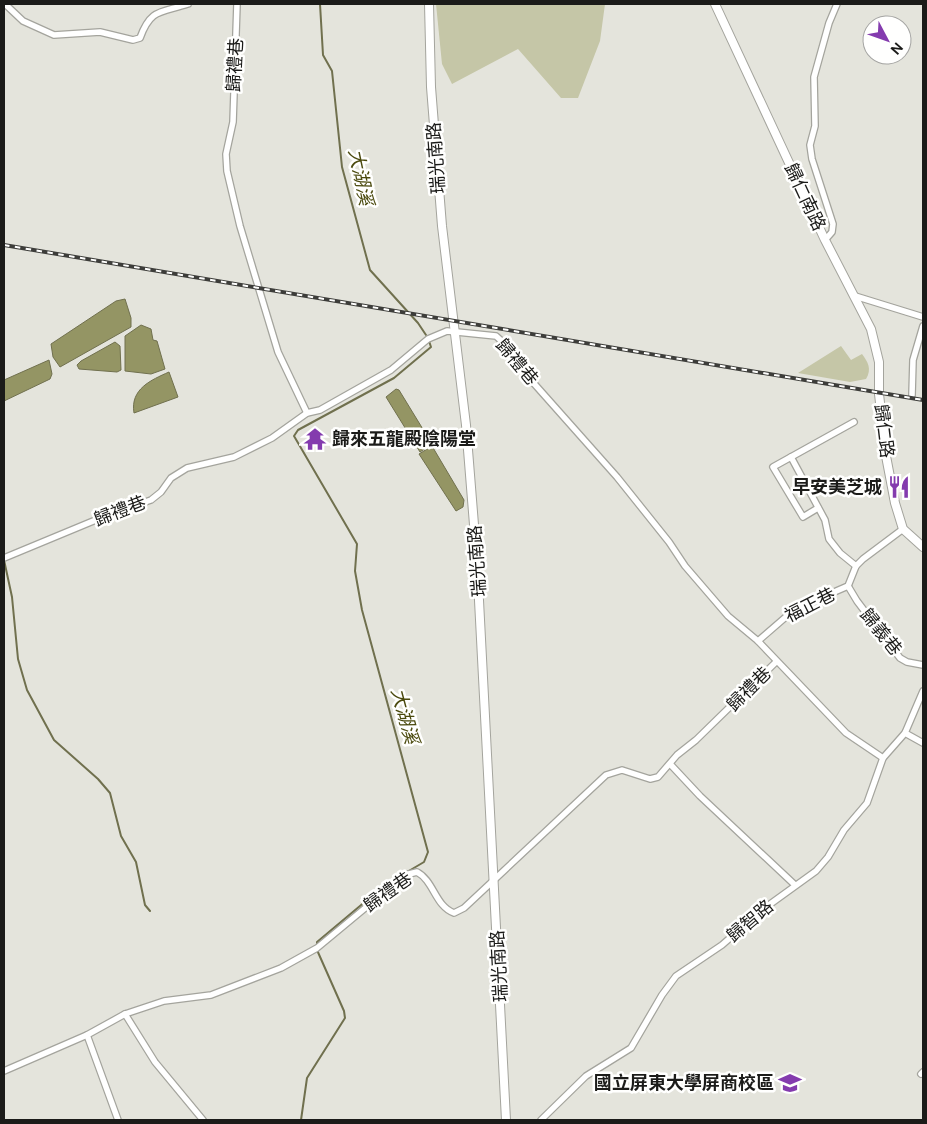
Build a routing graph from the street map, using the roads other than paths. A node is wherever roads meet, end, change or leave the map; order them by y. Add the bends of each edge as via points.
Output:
1 (5, 4) edge
2 (188, 4) edge
3 (237, 4) edge
4 (429, 4) edge
5 (715, 4) edge
6 (837, 4) edge
7 (825, 240) junction
8 (855, 296) junction
9 (923, 317) edge
10 (923, 326) edge
11 (454, 330) junction
12 (879, 394) joint
13 (912, 396) dead end
14 (307, 413) junction
15 (854, 422) dead end
16 (791, 457) junction
17 (818, 508) junction
18 (903, 529) junction
19 (923, 547) edge
20 (4, 558) edge
21 (856, 566) junction
22 (848, 586) junction
23 (758, 641) junction
24 (776, 662) junction
25 (923, 665) edge
26 (923, 692) edge
27 (905, 733) junction
28 (923, 743) edge
29 (883, 758) junction
30 (671, 765) junction
31 (494, 880) junction
32 (795, 886) junction
33 (125, 1014) junction
34 (87, 1035) junction
35 (4, 1071) edge
36 (118, 1120) edge
37 (203, 1120) edge
38 (506, 1120) edge
39 (541, 1120) edge

1 - 2 street via 23,21 54,34 100,32 133,40 140,38 153,15
3 - 14 street, 歸禮巷 via 233,122 226,154 227,170 240,226 278,352
4 - 11 street, 瑞光南路 via 431,87
5 - 7 street, 歸仁南路
6 - 7 street via 814,77 815,126 810,145 833,224 832,232
7 - 8 street, 歸仁南路
8 - 9 street
8 - 12 street, 歸仁南路 via 876,345 880,362
10 - 13 street via 913,360
11 - 14 street, 歸禮巷 via 428,339 391,370 336,402
11 - 23 street, 歸禮巷 via 496,336 507,346 522,370 617,477 685,566 728,616
11 - 31 street, 瑞光南路 via 478,562
12 - 18 street, 歸仁路 via 886,456
14 - 20 street, 歸禮巷 via 272,438 234,457 187,468 171,478 151,500
15 - 16 street
16 - 17 street
16 - 17 street via 773,468 803,517
17 - 21 street via 825,520 829,539
18 - 19 street
18 - 21 street, 福正巷
21 - 22 street, 福正巷
22 - 23 street, 福正巷 via 795,609
22 - 25 street, 歸義巷 via 900,658
23 - 24 street, 歸禮巷
24 - 29 street, 歸禮巷 via 846,733
24 - 30 street, 歸禮巷 via 677,755
26 - 27 street, 歸智路
27 - 28 street
27 - 29 street, 歸智路
29 - 32 street, 歸智路 via 867,803 816,871
30 - 31 street, 歸禮巷 via 653,779 622,770 606,775
30 - 32 street
31 - 33 street, 歸禮巷 via 464,908 454,913 445,910 423,876 417,872 405,875 317,948 281,968 211,995 164,1001
31 - 38 street, 瑞光南路
32 - 39 street, 歸智路 via 722,945 676,976 631,1048 586,1076
33 - 34 street, 歸禮巷
33 - 37 street via 155,1062
34 - 35 street, 歸禮巷
34 - 36 street

